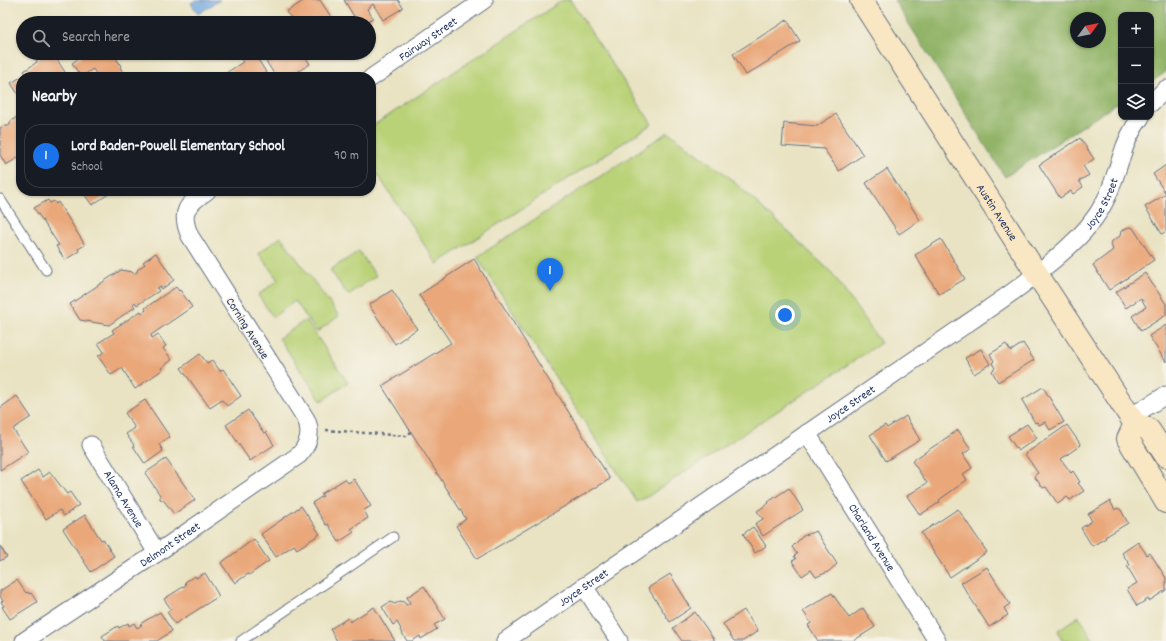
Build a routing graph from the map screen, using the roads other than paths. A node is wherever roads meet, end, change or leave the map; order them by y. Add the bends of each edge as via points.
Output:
1 (484, 0) edge
2 (862, 0) edge
3 (376, 75) edge
4 (1166, 89) edge
5 (1154, 100) edge
6 (1139, 120) edge
7 (200, 196) edge
8 (0, 199) edge
9 (46, 270) dead end
10 (1037, 274) junction
11 (1166, 395) edge
12 (1132, 420) junction
13 (807, 433) junction
14 (308, 440) joint
15 (91, 445) dead end
16 (1166, 456) edge
17 (1166, 502) edge
18 (393, 537) dead end
19 (157, 553) junction
20 (584, 586) junction
21 (24, 641) edge
22 (241, 641) edge
23 (505, 641) edge
24 (619, 641) edge
25 (937, 641) edge

1 - 3 street, Fairway Street
2 - 10 main road, Austin Avenue
4 - 5 street
6 - 10 street, Joyce Street via 1128,139 1111,188 1098,213 1080,237
7 - 14 street, Corning Avenue via 187,207 186,226 190,236 306,419 309,427
8 - 9 lane
10 - 12 main road, Austin Avenue
10 - 13 street, Joyce Street
11 - 12 street
12 - 16 main road, Austin Avenue via 1149,430
12 - 17 main road via 1128,439
13 - 20 street, Joyce Street
13 - 25 street, Charland Avenue
14 - 19 street, Delmont Street via 305,449 299,455
15 - 19 street, Alama Avenue
18 - 22 lane
19 - 21 street, Delmont Street
20 - 23 street, Joyce Street
20 - 24 street

